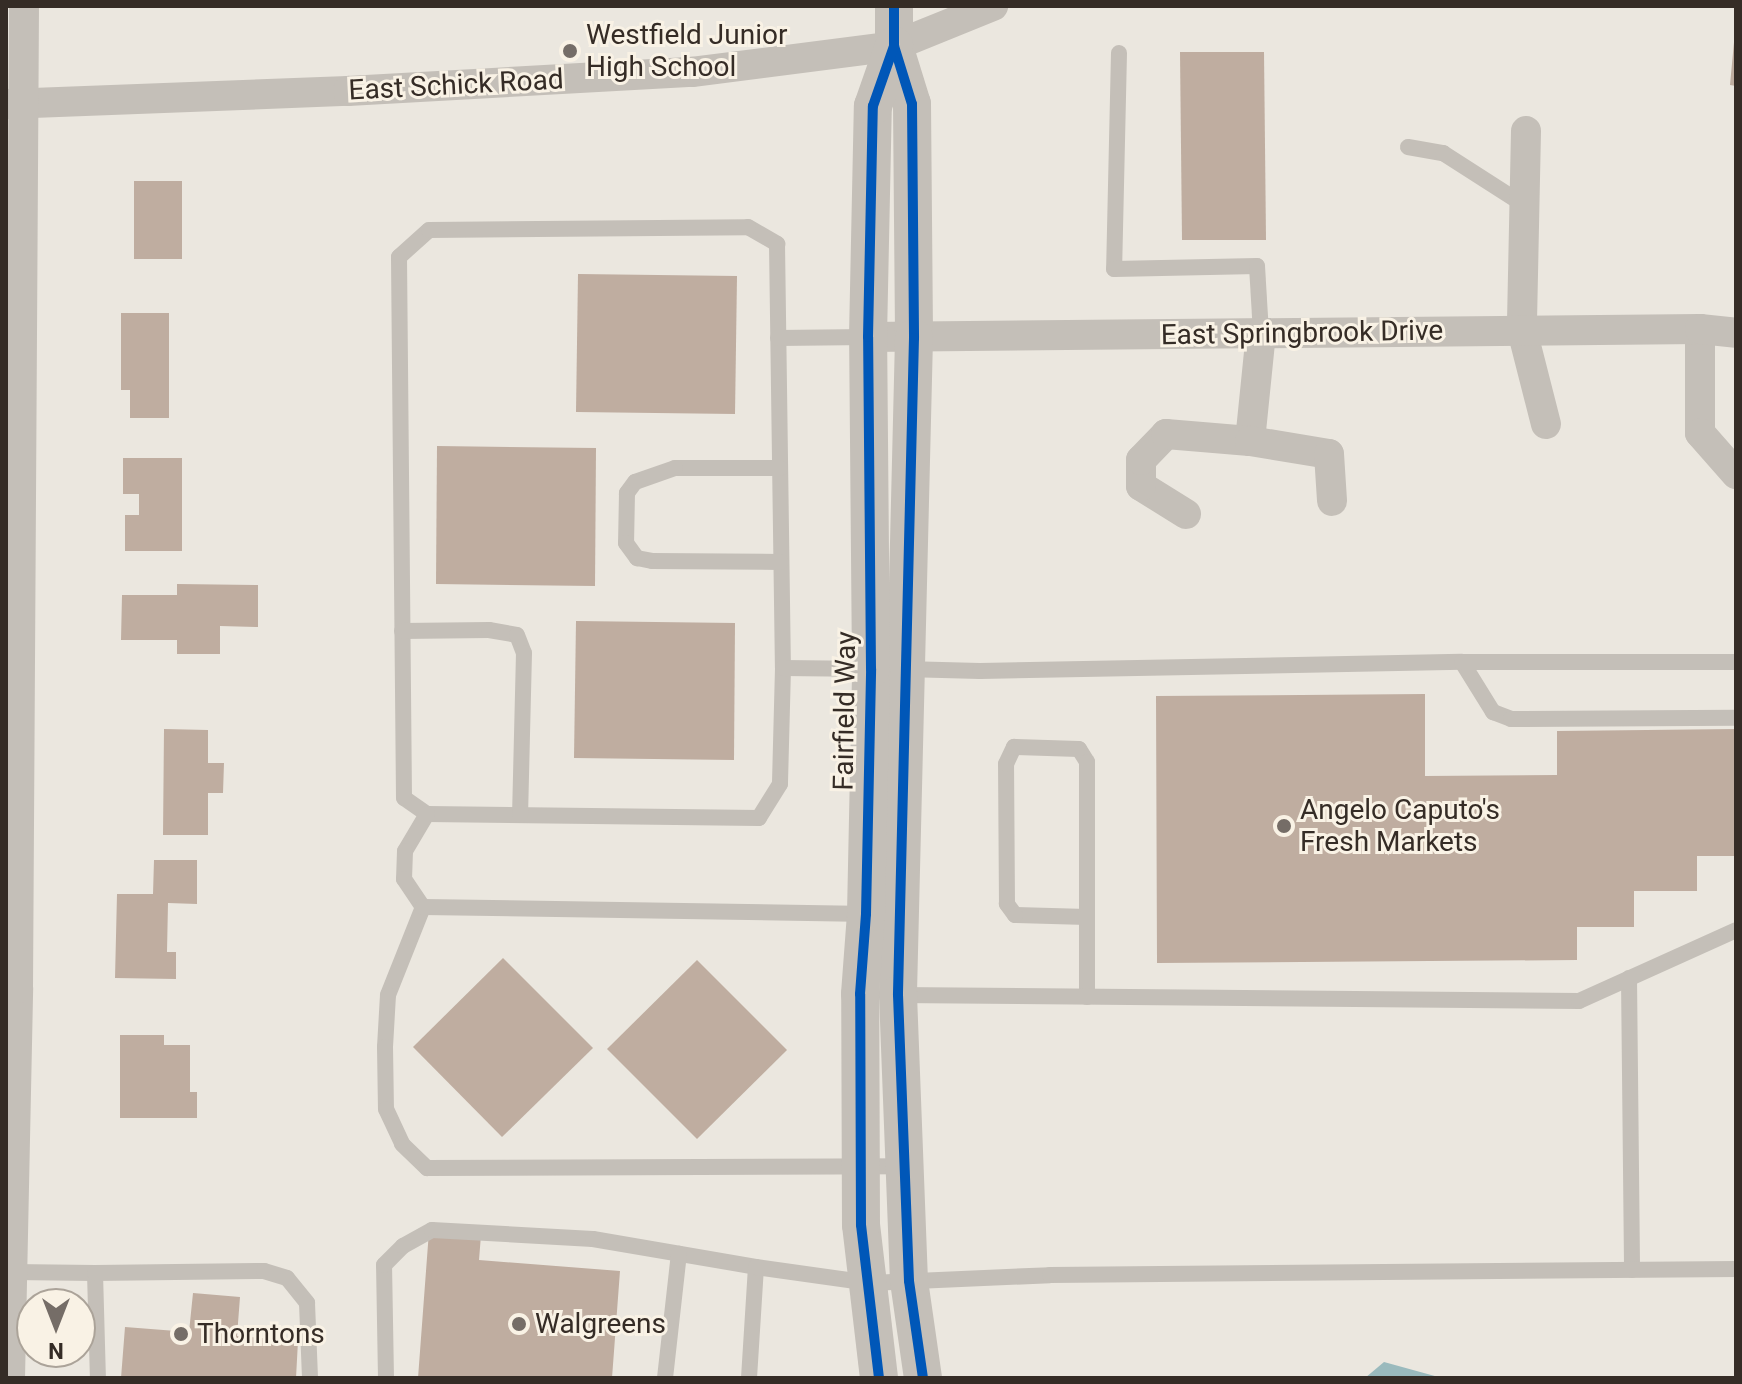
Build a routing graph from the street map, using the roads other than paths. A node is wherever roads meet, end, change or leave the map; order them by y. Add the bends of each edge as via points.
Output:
1 (24, 6) edge
2 (894, 6) edge
3 (993, 6) edge
4 (894, 46) junction
5 (1119, 53) dead end
6 (15, 103) edge
7 (1526, 131) dead end
8 (1408, 147) dead end
9 (1524, 205) junction
10 (1700, 329) junction
11 (1522, 330) junction
12 (1261, 333) junction
13 (1736, 333) edge
14 (868, 337) junction
15 (778, 338) junction
16 (914, 338) junction
17 (1546, 424) dead end
18 (1250, 441) junction
19 (780, 468) junction
20 (1736, 474) edge
21 (1332, 501) dead end
22 (1186, 514) dead end
23 (781, 562) junction
24 (402, 631) junction
25 (1462, 662) junction
26 (1736, 662) edge
27 (783, 668) junction
28 (889, 669) junction
29 (1736, 718) edge
30 (427, 814) junction
31 (520, 815) junction
32 (423, 907) junction
33 (884, 917) junction
34 (1087, 917) junction
35 (1736, 930) edge
36 (1629, 978) junction
37 (879, 994) junction
38 (1087, 997) junction
39 (862, 1166) junction
40 (906, 1166) junction
41 (10, 1254) edge
42 (679, 1254) junction
43 (756, 1267) junction
44 (1736, 1269) edge
45 (1632, 1270) junction
46 (95, 1273) junction
47 (909, 1281) junction
48 (870, 1283) junction
49 (10, 1378) edge
50 (98, 1378) edge
51 (310, 1378) edge
52 (386, 1378) edge
53 (665, 1378) edge
54 (749, 1378) edge
55 (879, 1378) edge
56 (923, 1378) edge

1 - 6 street
2 - 4 street, Fairfield Way
3 - 4 street, East Schick Road
4 - 6 street, East Schick Road via 692,72
4 - 14 street, Fairfield Way via 873,106
4 - 16 street, Fairfield Way via 912,104
5 - 12 lane via 1114,269 1257,266
6 - 41 street via 18,972
7 - 9 street
8 - 9 lane via 1443,153
9 - 11 street
10 - 11 street, East Springbrook Drive
10 - 13 street, East Springbrook Drive
10 - 20 street via 1700,433
11 - 12 street, East Springbrook Drive
11 - 17 street
12 - 16 street, East Springbrook Drive
12 - 18 street
14 - 15 lane
14 - 16 street, East Springbrook Drive
14 - 28 street, Fairfield Way
15 - 19 lane
15 - 24 lane via 777,244 748,227 429,230 399,257
16 - 28 street, Fairfield Way
18 - 21 street via 1329,454
18 - 22 street via 1166,434 1141,460 1141,486
19 - 23 lane
19 - 23 lane via 675,468 635,482 627,493 626,543 637,558 652,561
23 - 27 lane
24 - 30 lane via 404,798
24 - 31 lane via 489,630 517,635 524,653
25 - 26 lane
25 - 28 lane
25 - 29 lane via 1493,712 1511,719
27 - 28 lane
27 - 31 lane via 780,784 759,818
28 - 33 street, Fairfield Way
30 - 31 lane
30 - 32 lane via 405,851 404,879
32 - 33 lane
32 - 39 lane via 388,995 385,1063 386,1109 402,1144 427,1168
33 - 37 street, Fairfield Way
34 - 34 lane via 1087,762 1079,749 1014,747 1006,764 1007,904 1015,915
34 - 38 lane
35 - 36 lane
36 - 38 lane via 1579,1001
36 - 45 lane
37 - 38 lane
37 - 39 street, Fairfield Way
37 - 40 street, Fairfield Way
39 - 40 lane
39 - 48 street, Fairfield Way via 861,1225
40 - 47 street, Fairfield Way
41 - 46 lane
41 - 49 street
42 - 43 lane
42 - 52 lane via 593,1239 432,1230 403,1246 384,1265
42 - 53 lane
43 - 48 lane
43 - 54 lane
44 - 45 lane
45 - 47 lane
46 - 50 lane
46 - 51 lane via 264,1271 287,1278 307,1303
47 - 48 lane
47 - 56 street, Fairfield Way
48 - 55 street, Fairfield Way

